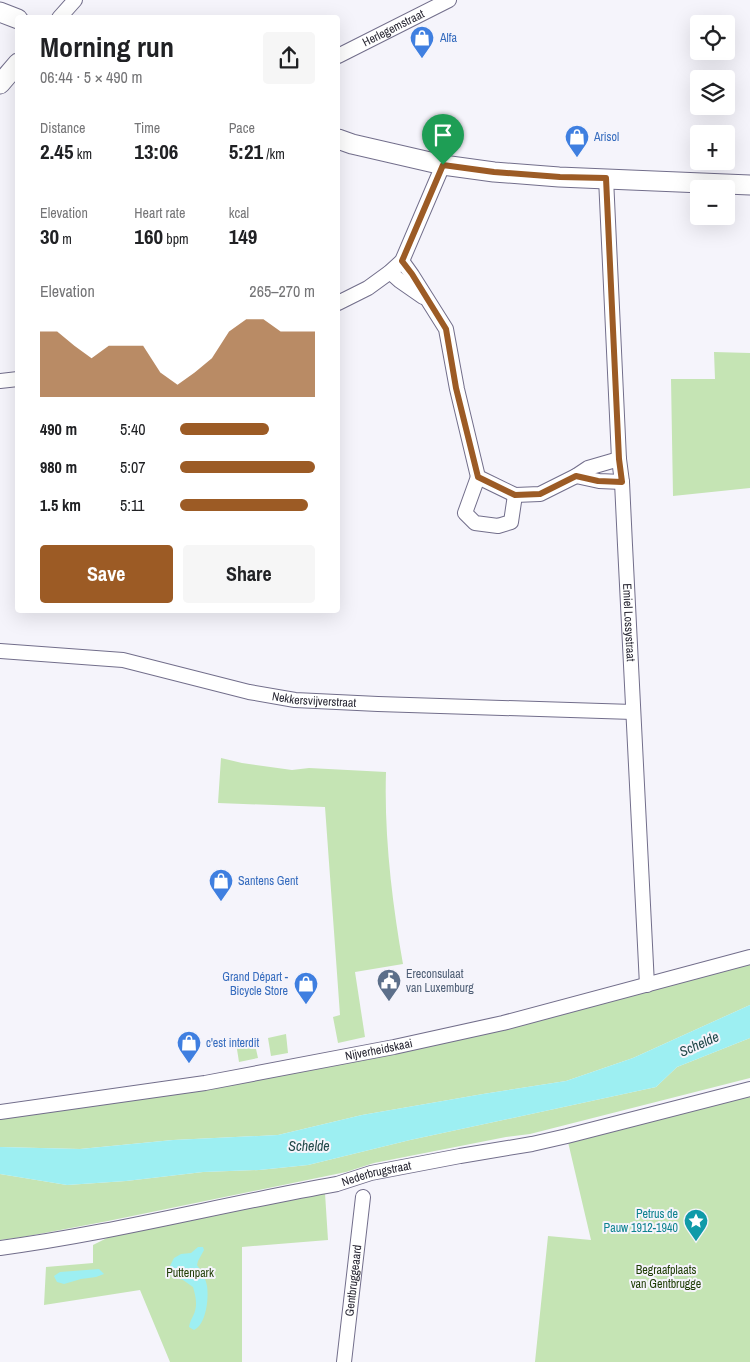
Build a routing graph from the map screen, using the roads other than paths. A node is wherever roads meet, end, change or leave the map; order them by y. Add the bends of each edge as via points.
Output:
1 (75, 0) edge
2 (449, 0) edge
3 (0, 12) edge
4 (62, 15) edge
5 (15, 18) edge
6 (340, 55) edge
7 (15, 66) edge
8 (0, 84) edge
9 (340, 140) edge
10 (443, 165) junction
11 (606, 178) junction
12 (750, 185) edge
13 (402, 261) junction
14 (390, 272) junction
15 (427, 300) junction
16 (340, 302) edge
17 (15, 379) edge
18 (0, 381) edge
19 (619, 459) junction
20 (576, 476) junction
21 (478, 477) junction
22 (622, 482) junction
23 (515, 495) junction
24 (0, 651) edge
25 (633, 712) junction
26 (750, 957) edge
27 (647, 985) junction
28 (750, 1089) edge
29 (0, 1112) edge
30 (364, 1198) dead end
31 (0, 1248) edge
32 (344, 1362) edge

1 - 4 street
2 - 6 street, Herlegemstraat
3 - 5 main road
7 - 8 main road
9 - 10 main road
10 - 11 main road via 494,172
10 - 13 street
11 - 12 main road
11 - 19 street, Emiel Lossystraat
13 - 14 street
13 - 15 street
14 - 15 street
14 - 16 street
15 - 21 street via 446,329 456,388
17 - 18 street
19 - 20 street via 588,468
19 - 22 street, Emiel Lossystraat
20 - 22 street
20 - 23 street via 540,494
21 - 23 street
21 - 23 street via 465,513 475,523 498,526 511,522
22 - 25 street, Emiel Lossystraat
24 - 25 street, Nekkersvijverstraat via 123,660 249,692 295,700
25 - 27 street, Emiel Lossystraat
26 - 27 street, Nijverheidskaai
27 - 29 street, Nijverheidskaai via 503,1023 394,1047 206,1082
28 - 31 street, Nederbrugstraat via 532,1144 371,1173 337,1184 107,1231
30 - 32 street, Gentbruggeaard

